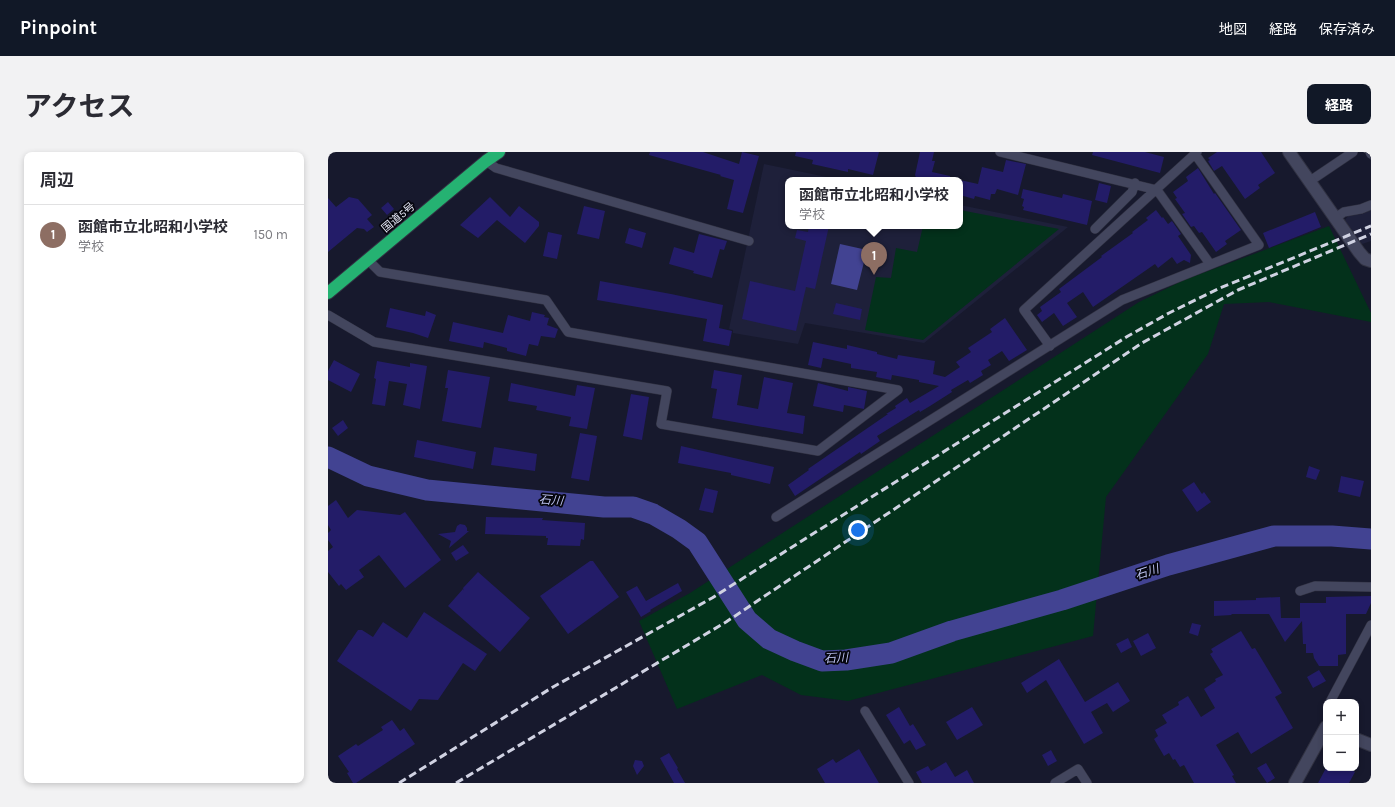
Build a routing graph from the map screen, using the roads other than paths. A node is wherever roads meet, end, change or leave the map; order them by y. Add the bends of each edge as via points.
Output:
1 (499, 152) edge
2 (1000, 152) edge
3 (1289, 152) edge
4 (1353, 152) edge
5 (1196, 153) edge
6 (487, 157) edge
7 (1310, 181) junction
8 (1135, 183) junction
9 (1157, 190) junction
10 (1371, 205) edge
11 (1335, 218) junction
12 (1095, 229) dead end
13 (749, 241) dead end
14 (368, 260) junction
15 (1371, 261) edge
16 (1210, 264) junction
17 (328, 292) edge
18 (328, 315) edge
19 (1050, 346) junction
20 (776, 517) dead end
21 (1371, 587) edge
22 (1300, 591) dead end
23 (1371, 625) edge
24 (1332, 699) edge
25 (864, 711) dead end
26 (1323, 732) edge
27 (1359, 740) edge
28 (1371, 745) edge
29 (909, 783) edge
30 (1055, 783) edge
31 (1087, 783) edge
32 (1295, 783) edge

1 - 6 highway, 国道5号
2 - 8 street
3 - 7 street
4 - 7 street
5 - 9 street
5 - 16 street via 1259,245
6 - 13 street via 496,168
6 - 14 highway, 国道5号
7 - 11 street
8 - 9 street
8 - 12 street via 1132,192
9 - 16 street
9 - 19 street via 1024,310
10 - 11 street via 1344,212
11 - 15 street via 1359,252
14 - 17 highway, 国道5号
14 - 18 street via 380,272 546,300 568,332 898,390 818,451 661,424 667,391 374,342
16 - 19 street via 1122,300
19 - 20 street
21 - 22 street via 1315,586
23 - 24 street
25 - 29 street
26 - 32 street
27 - 28 street
30 - 31 street via 1078,769

